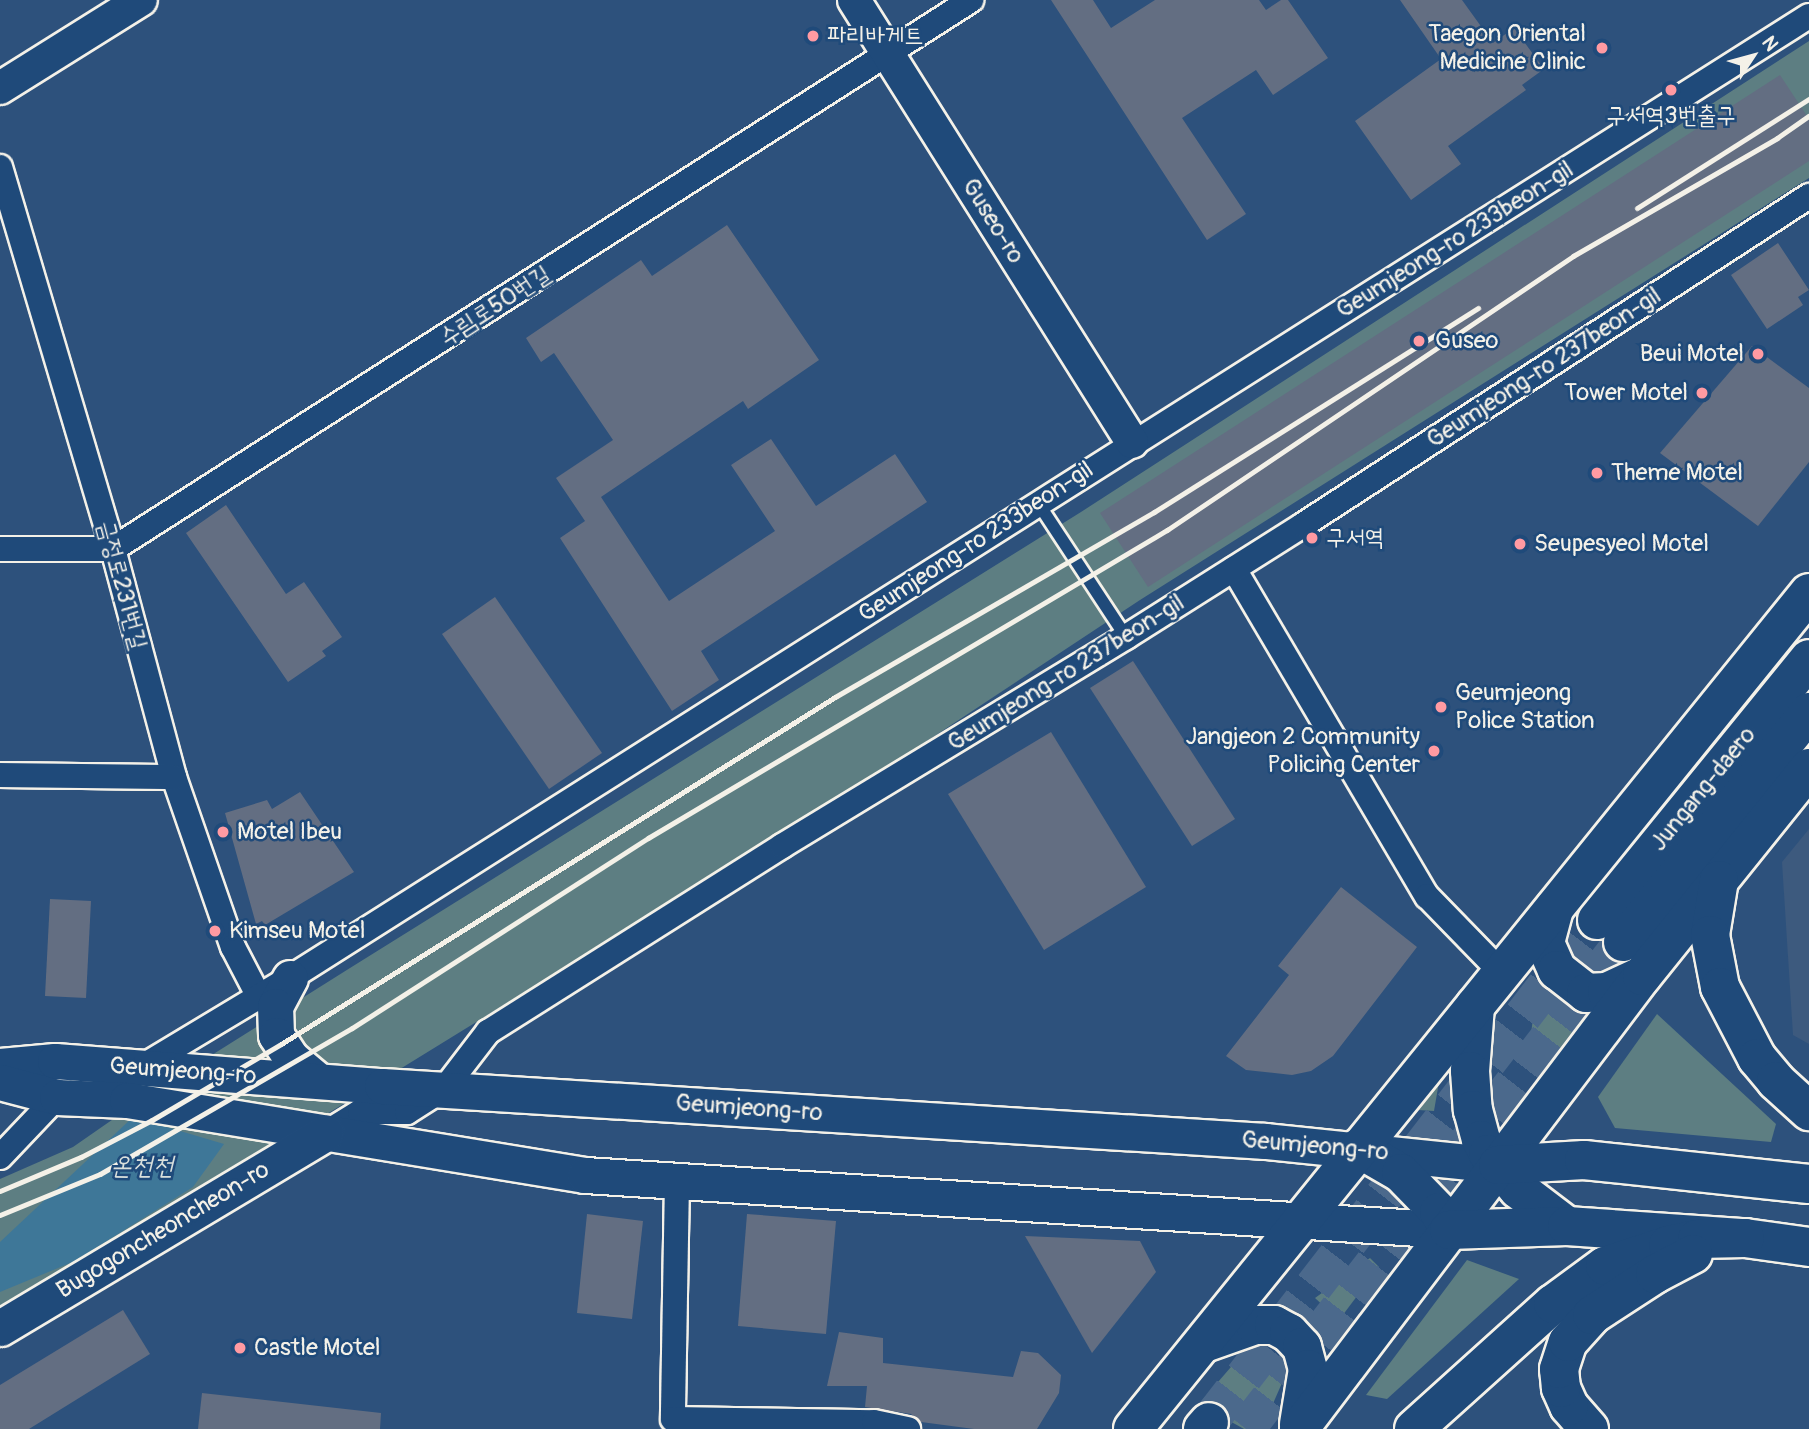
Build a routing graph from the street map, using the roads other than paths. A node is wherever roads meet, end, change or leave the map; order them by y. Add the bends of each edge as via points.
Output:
1 (141, 0) edge
2 (854, 0) edge
3 (971, 0) edge
4 (1809, 16) edge
5 (888, 54) junction
6 (0, 88) edge
7 (0, 167) edge
8 (1809, 196) edge
9 (1132, 442) junction
10 (1044, 512) junction
11 (0, 549) edge
12 (113, 550) junction
13 (1234, 569) junction
14 (1809, 593) edge
15 (1126, 637) junction
16 (1809, 659) edge
17 (1809, 712) edge
18 (1809, 768) edge
19 (0, 775) edge
20 (174, 777) junction
21 (1719, 880) junction
22 (1554, 909) junction
23 (1501, 972) junction
24 (1642, 976) junction
25 (290, 978) junction
26 (259, 997) junction
27 (1475, 1006) junction
28 (0, 1066) edge
29 (142, 1067) junction
30 (318, 1081) junction
31 (0, 1082) edge
32 (445, 1088) junction
33 (57, 1097) junction
34 (1809, 1111) edge
35 (317, 1133) junction
36 (1358, 1149) junction
37 (0, 1157) edge
38 (1497, 1165) junction
39 (677, 1181) junction
40 (1809, 1184) edge
41 (1298, 1222) junction
42 (1567, 1226) junction
43 (1449, 1230) junction
44 (1745, 1238) junction
45 (1809, 1247) edge
46 (0, 1328) edge
47 (1204, 1343) junction
48 (908, 1429) edge
49 (1133, 1429) edge
50 (1298, 1429) edge
51 (1414, 1429) edge
52 (1589, 1429) edge

1 - 6 street
2 - 5 street, Guseo-ro
3 - 5 street, 수림로50번길
4 - 9 street, Geumjeong-ro 233beon-gil
5 - 9 street, Guseo-ro
5 - 12 street, 수림로50번길
7 - 12 street, 금정로231번길
8 - 13 street, Geumjeong-ro 237beon-gil
9 - 10 street, Geumjeong-ro 233beon-gil
10 - 15 lane
10 - 25 street, Geumjeong-ro 233beon-gil
11 - 12 street
12 - 20 street, 금정로231번길
13 - 15 street, Geumjeong-ro 237beon-gil
13 - 23 street via 1427,896
14 - 22 main road
15 - 32 street, Geumjeong-ro 237beon-gil via 488,1032
16 - 17 main road, Jungang-daero via 1610,931
18 - 21 main road
19 - 20 street
20 - 26 street, 금정로231번길 via 233,947
21 - 24 main road
21 - 34 main road via 1710,935 1720,987 1757,1058
22 - 23 main road
22 - 24 main road via 1545,943 1557,970 1586,993 1607,992
23 - 27 main road
24 - 38 main road
25 - 26 street, Geumjeong-ro 233beon-gil
25 - 30 main road via 275,1006 276,1035 291,1058
26 - 29 street, Geumjeong-ro 233beon-gil
27 - 36 main road
27 - 38 main road via 1470,1051 1473,1110 1481,1140
28 - 29 main road, Geumjeong-ro via 55,1061
29 - 30 main road, Geumjeong-ro
29 - 33 street, Geumjeong-ro 233beon-gil via 119,1080
30 - 32 main road, Geumjeong-ro
31 - 33 main road, Geumjeong-ro
32 - 35 street, Geumjeong-ro 237beon-gil via 407,1112 360,1111
32 - 36 main road, Geumjeong-ro
33 - 35 main road, Geumjeong-ro via 127,1100
33 - 37 street
35 - 39 main road, Geumjeong-ro via 585,1175
35 - 46 main road, Bugogoncheoncheon-ro
36 - 38 main road, Geumjeong-ro
36 - 41 main road
36 - 43 main road via 1401,1173 1439,1212
38 - 40 main road via 1584,1160
38 - 42 main road via 1541,1209
38 - 43 main road
39 - 41 main road, Geumjeong-ro
39 - 48 street via 673,1419 874,1422
41 - 43 main road, Geumjeong-ro
41 - 47 main road
42 - 43 main road
42 - 44 main road
43 - 50 main road
44 - 45 main road
44 - 51 main road via 1697,1239 1605,1266 1553,1304
44 - 52 main road via 1667,1267 1592,1315 1575,1332 1563,1350 1559,1379 1569,1406
47 - 49 main road
47 - 50 main road via 1255,1325 1274,1325 1289,1334 1301,1347 1308,1369

